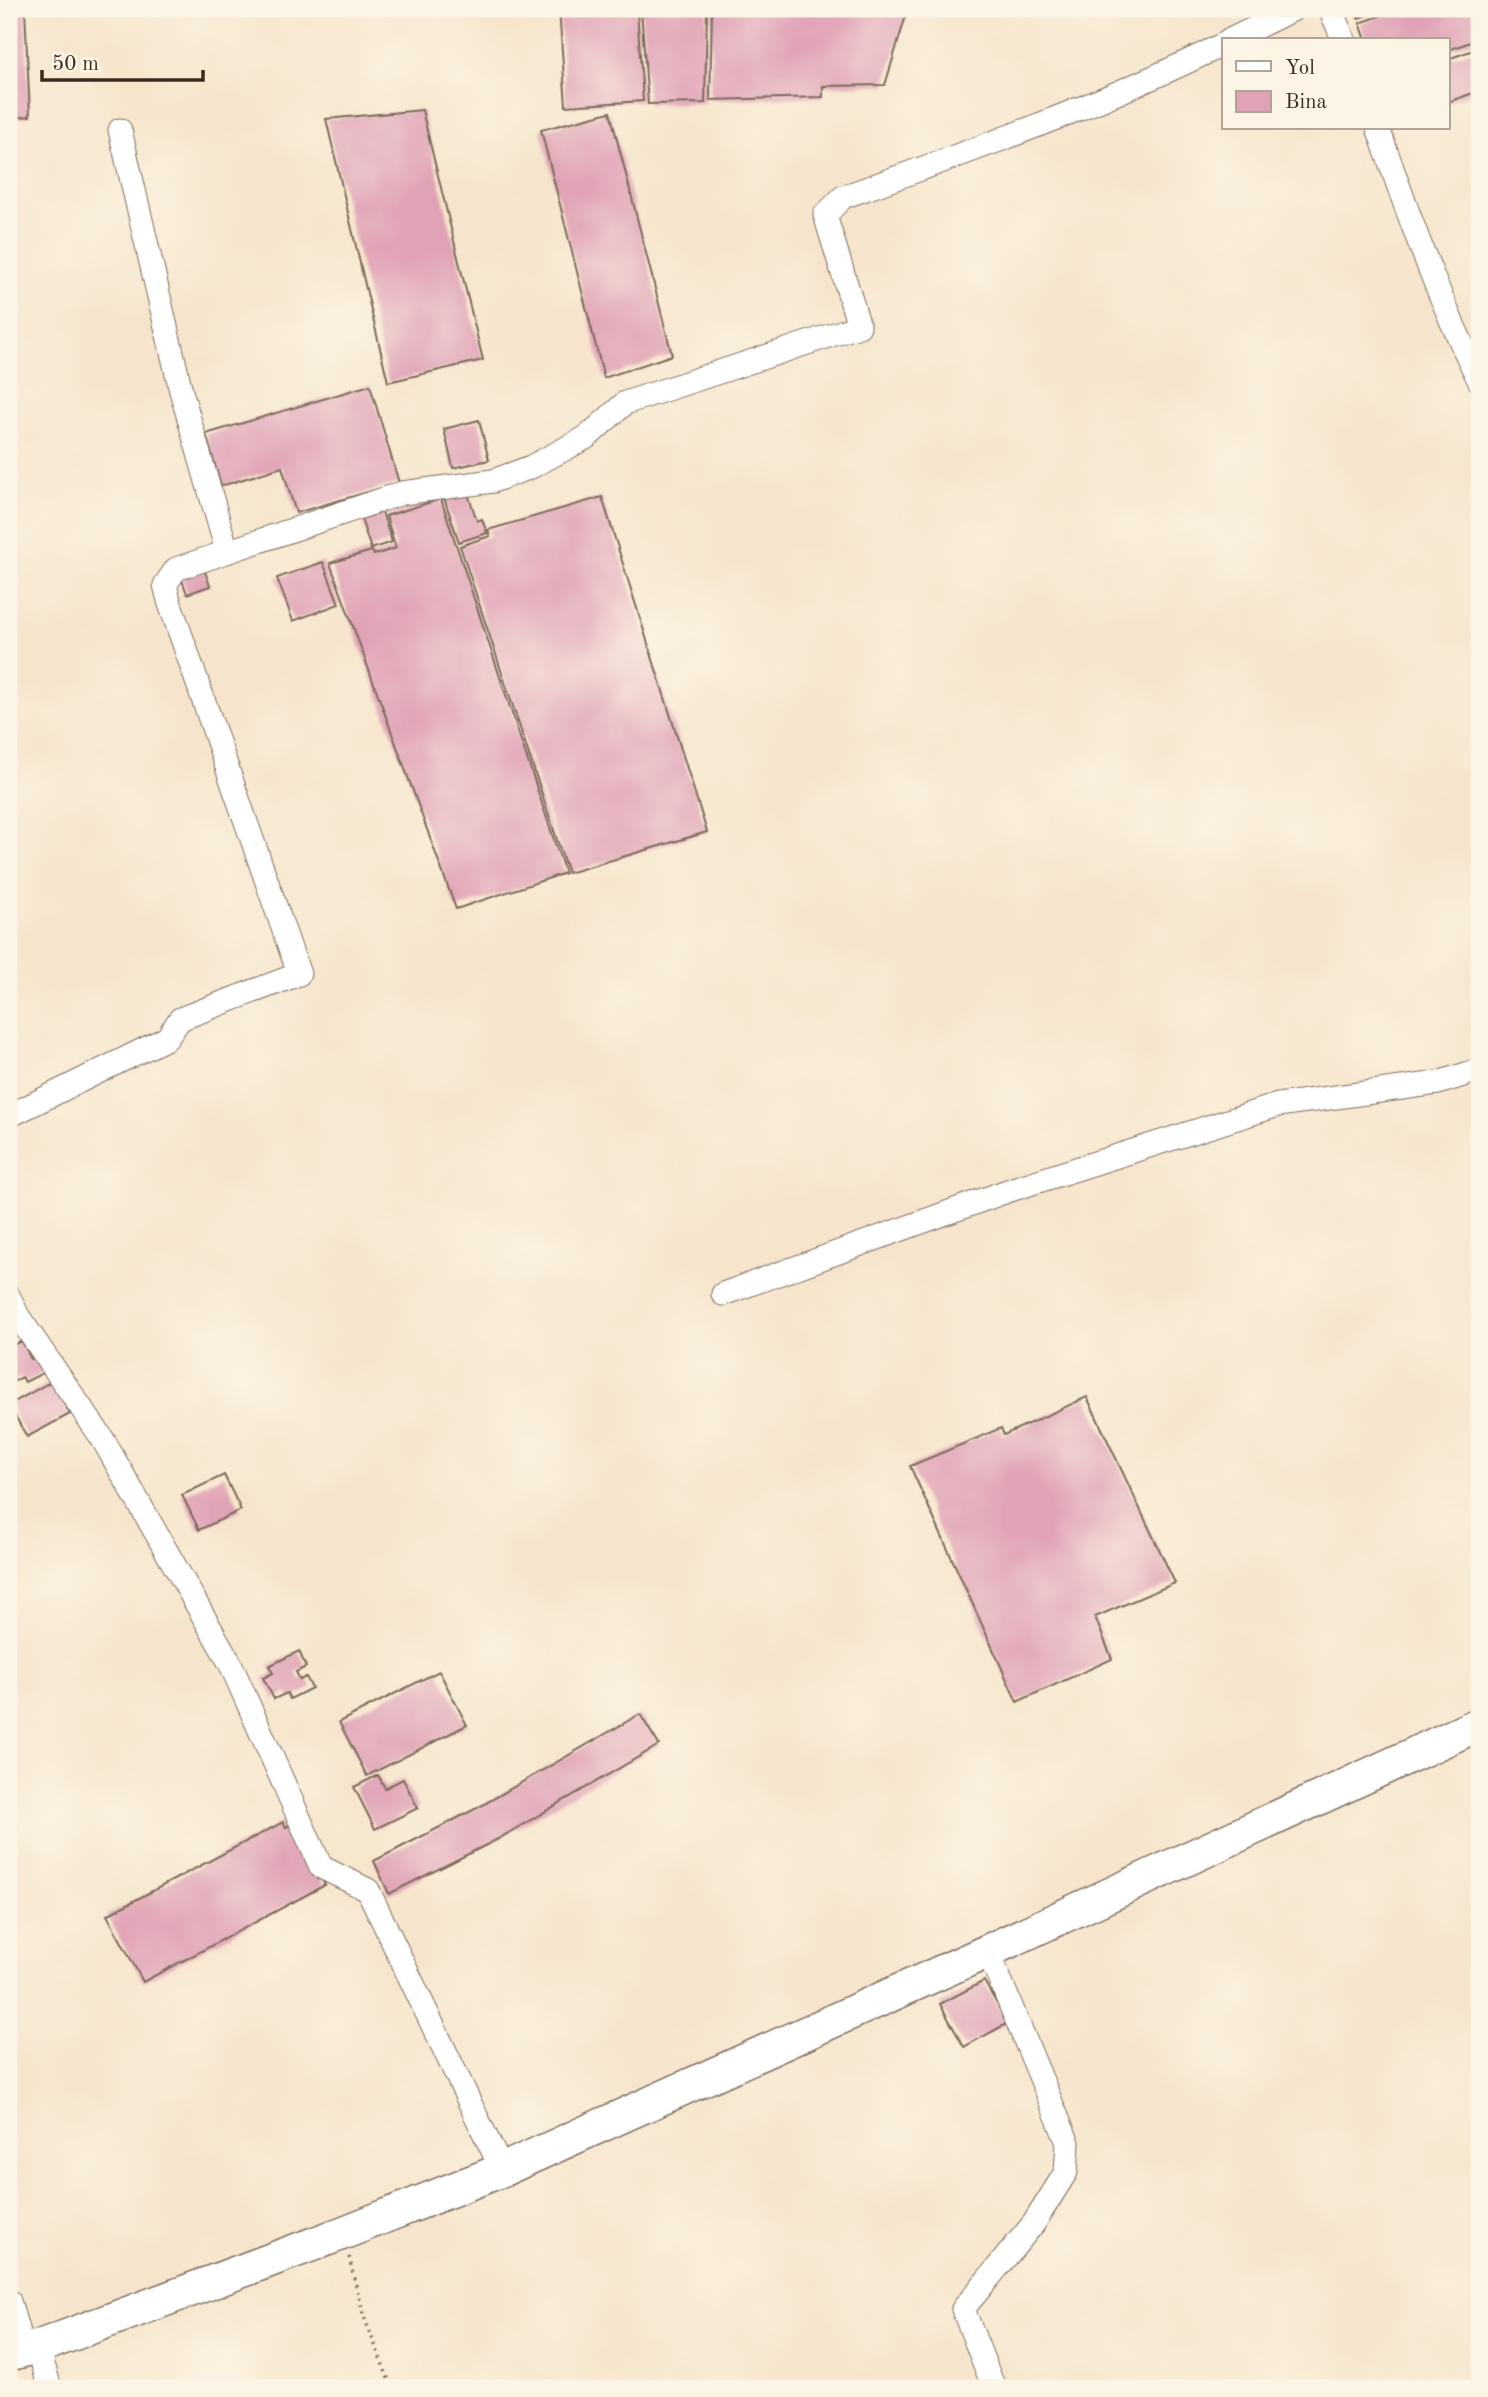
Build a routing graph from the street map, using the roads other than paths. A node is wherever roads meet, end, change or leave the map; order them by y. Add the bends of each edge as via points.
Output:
1 (1294, 9) edge
2 (1330, 9) edge
3 (1234, 38) edge
4 (1344, 38) edge
5 (1222, 45) edge
6 (120, 130) dead end
7 (1379, 130) edge
8 (1479, 380) edge
9 (227, 551) junction
10 (1479, 1070) edge
11 (9, 1116) edge
12 (723, 1294) dead end
13 (9, 1297) edge
14 (1479, 1724) edge
15 (988, 1951) junction
16 (502, 2170) junction
17 (9, 2301) edge
18 (23, 2350) edge
19 (50, 2388) edge
20 (994, 2388) edge

1 - 3 street
2 - 4 street
5 - 9 street via 998,142 843,198 825,215 859,326 625,403 587,437 493,481 402,493
6 - 9 street via 181,391
7 - 8 street via 1450,322
9 - 11 street via 176,569 165,585 299,974 180,1019 167,1038
10 - 12 street via 1438,1083 1278,1105 1010,1190
13 - 16 street via 102,1438 230,1663 321,1867 368,1890
14 - 15 street
15 - 16 street
15 - 20 street via 1068,2143 1066,2172 1034,2222 963,2309
16 - 18 street
17 - 18 street
18 - 19 street

